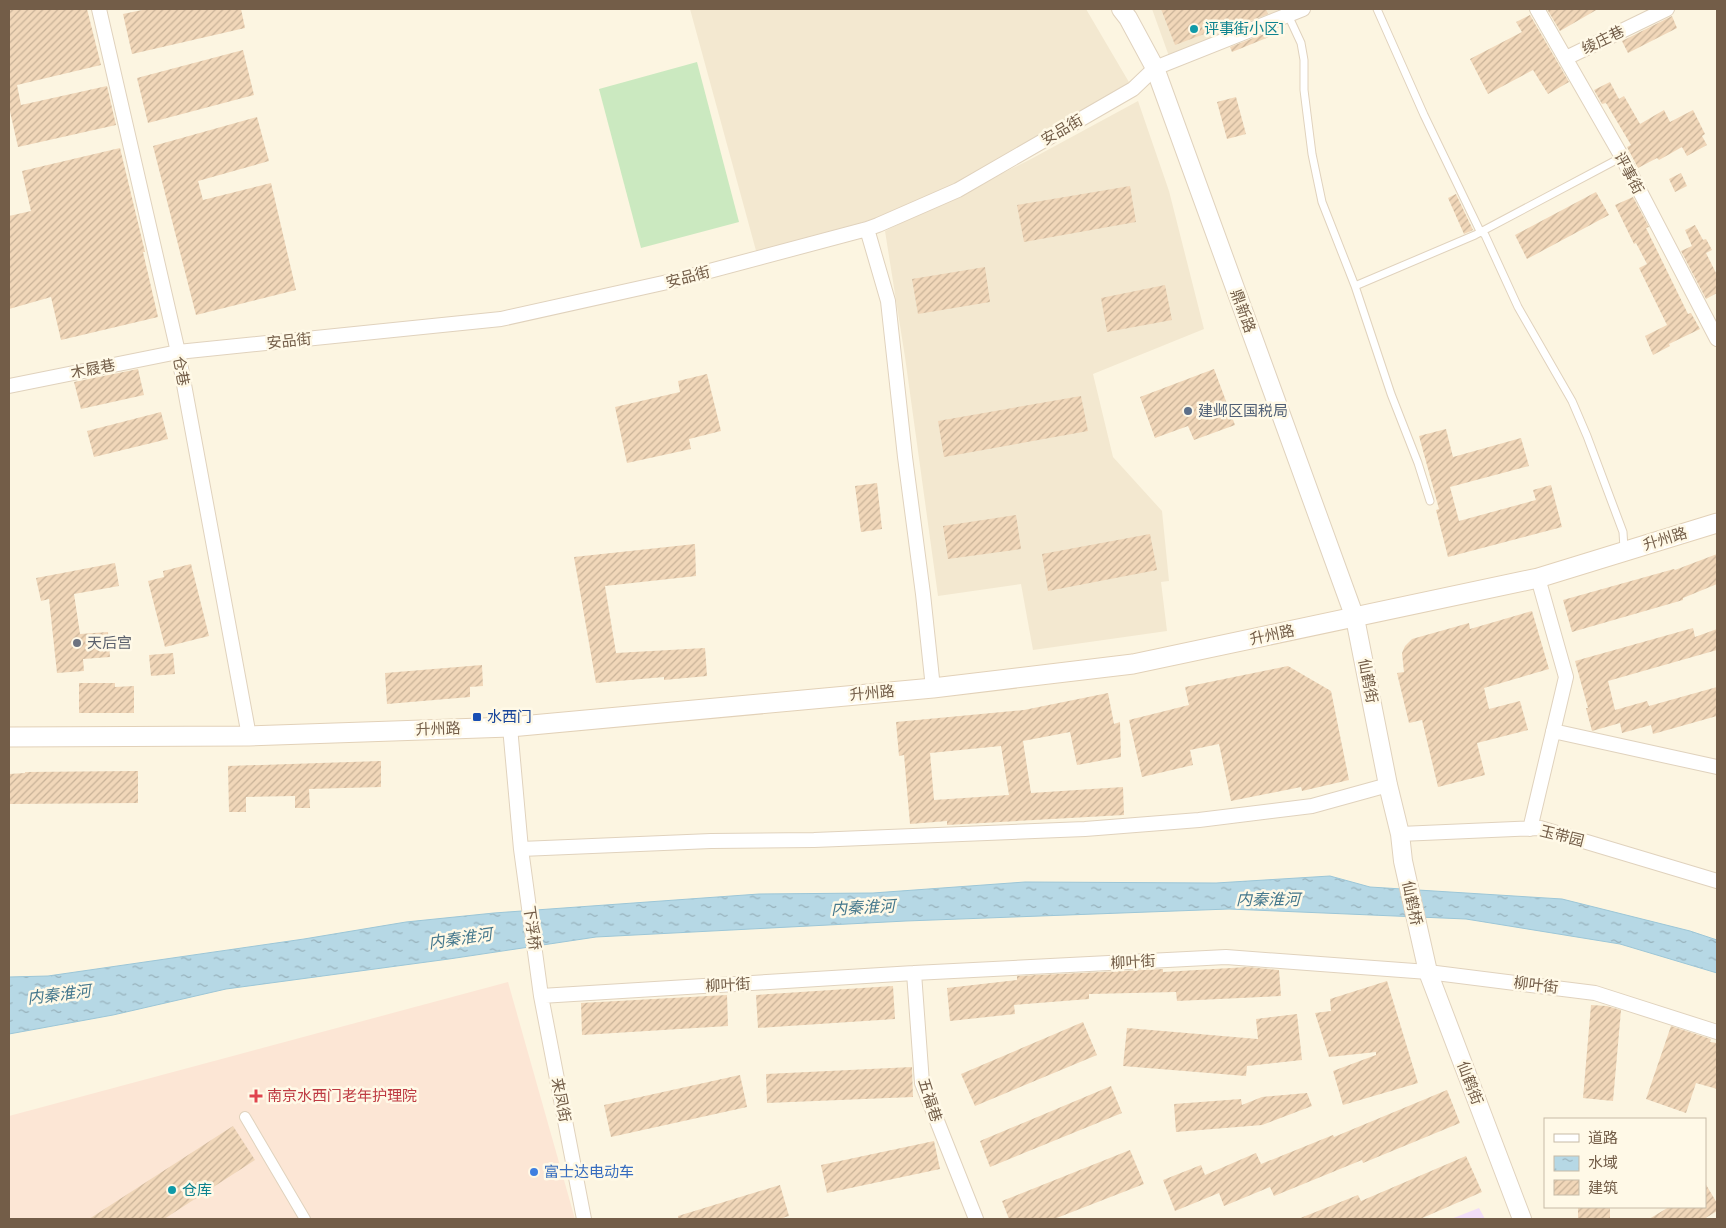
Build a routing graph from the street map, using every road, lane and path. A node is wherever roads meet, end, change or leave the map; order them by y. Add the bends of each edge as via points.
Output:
1 (99, 9) edge
2 (1120, 9) edge
3 (1303, 9) edge
4 (1377, 9) edge
5 (1537, 9) edge
6 (1667, 9) edge
7 (1288, 15) junction
8 (1566, 58) junction
9 (1154, 68) junction
10 (1622, 157) junction
11 (867, 229) junction
12 (1481, 232) junction
13 (1355, 286) junction
14 (1717, 339) edge
15 (178, 352) junction
16 (9, 386) edge
17 (1430, 501) dead end
18 (1717, 523) edge
19 (1624, 552) junction
20 (1538, 578) junction
21 (1355, 618) junction
22 (933, 688) junction
23 (510, 727) junction
24 (1553, 731) junction
25 (249, 736) junction
26 (9, 737) edge
27 (1717, 766) edge
28 (1388, 785) junction
29 (1530, 829) junction
30 (1400, 834) junction
31 (521, 849) junction
32 (1403, 862) joint
33 (1717, 881) edge
34 (1422, 945) joint
35 (1428, 972) junction
36 (914, 974) junction
37 (539, 981) joint
38 (541, 996) junction
39 (1717, 1032) edge
40 (245, 1117) dead end
41 (305, 1219) edge
42 (584, 1219) edge
43 (976, 1219) edge
44 (1522, 1219) edge

1 - 15 street, 仓巷
2 - 9 street, 鼎新路
3 - 7 street
4 - 12 lane
5 - 8 street, 评事街
6 - 8 street, 绫庄巷
7 - 9 street
7 - 13 lane via 1301,43 1312,154 1322,202
8 - 10 street, 评事街
9 - 11 street, 安品街 via 1133,89 958,190
9 - 21 street, 鼎新路
10 - 12 lane
10 - 14 street, 评事街
11 - 15 street, 安品街 via 672,282 501,320
11 - 22 street via 888,301
12 - 13 lane
12 - 19 lane via 1518,307 1572,401 1623,532
13 - 17 lane
15 - 16 street, 木屐巷
15 - 25 street, 仓巷
18 - 19 main road, 升州路
19 - 20 main road, 升州路
20 - 21 main road, 升州路
20 - 24 street via 1566,677
21 - 22 main road, 升州路 via 1133,664
21 - 28 street, 仙鹤街
22 - 23 main road, 升州路
23 - 25 main road, 升州路
23 - 31 street
24 - 27 street
24 - 29 street
25 - 26 main road, 升州路
28 - 30 street, 仙鹤街
28 - 31 street via 1312,806 1085,830
29 - 30 street, 玉带园
29 - 33 street, 玉带园 via 1540,828
30 - 32 street, 仙鹤街
31 - 37 street, 下浮桥
32 - 34 street, 仙鹤桥
34 - 35 street, 仙鹤街
35 - 36 street, 柳叶街 via 1226,957
35 - 39 street, 柳叶街 via 1595,993
35 - 44 street, 仙鹤街
36 - 38 street, 柳叶街
36 - 43 street, 五福巷 via 922,1083
37 - 38 street, 来凤街
38 - 42 street, 来凤街
40 - 41 street

